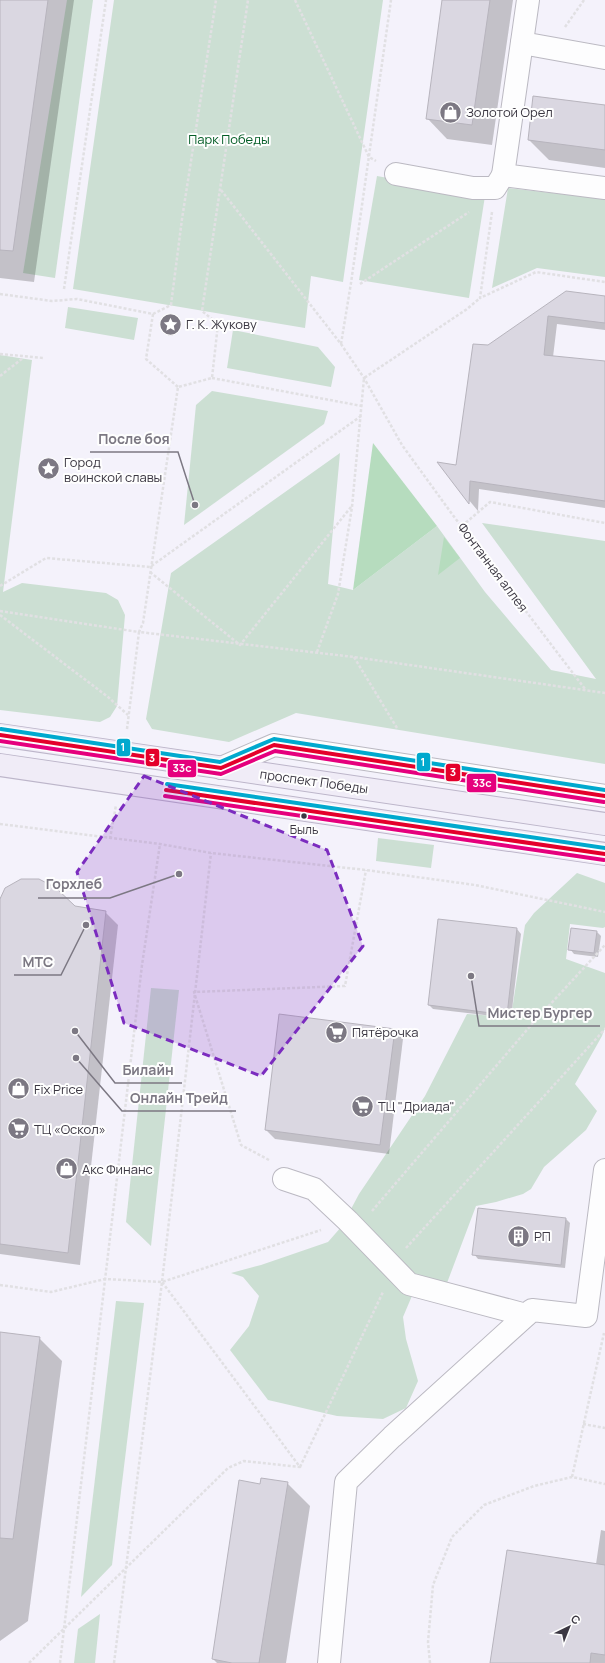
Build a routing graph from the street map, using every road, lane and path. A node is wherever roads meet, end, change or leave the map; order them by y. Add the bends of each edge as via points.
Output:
1 (106, 0) edge
2 (216, 0) edge
3 (248, 0) edge
4 (295, 0) edge
5 (391, 0) edge
6 (528, 0) edge
7 (584, 0) edge
8 (522, 43) junction
9 (549, 48) junction
10 (605, 58) edge
11 (370, 157) junction
12 (396, 174) joint
13 (499, 182) junction
14 (605, 188) edge
15 (220, 190) junction
16 (605, 282) edge
17 (360, 284) dead end
18 (64, 289) dead end
19 (0, 294) edge
20 (480, 298) junction
21 (154, 314) junction
22 (340, 344) junction
23 (0, 354) edge
24 (24, 357) junction
25 (44, 358) dead end
26 (0, 376) edge
27 (212, 378) junction
28 (364, 378) junction
29 (178, 387) junction
30 (362, 406) junction
31 (361, 416) junction
32 (352, 507) junction
33 (605, 523) edge
34 (462, 526) junction
35 (150, 567) junction
36 (150, 572) junction
37 (0, 586) edge
38 (0, 611) edge
39 (0, 614) edge
40 (139, 632) junction
41 (240, 645) junction
42 (317, 652) junction
43 (354, 656) junction
44 (585, 689) junction
45 (605, 693) edge
46 (397, 728) dead end
47 (0, 735) edge
48 (0, 765) edge
49 (221, 768) junction
50 (119, 783) junction
51 (605, 796) edge
52 (0, 824) edge
53 (605, 824) edge
54 (110, 839) junction
55 (160, 844) junction
56 (211, 853) junction
57 (605, 854) edge
58 (366, 870) junction
59 (605, 912) edge
60 (194, 992) junction
61 (605, 1029) edge
62 (605, 1170) edge
63 (279, 1171) joint
64 (394, 1269) junction
65 (162, 1282) junction
66 (526, 1315) junction
67 (596, 1317) edge
68 (605, 1329) edge
69 (583, 1424) junction
70 (605, 1428) edge
71 (300, 1467) junction
72 (572, 1477) junction
73 (605, 1484) edge
74 (125, 1570) junction
75 (65, 1626) junction
76 (29, 1663) edge
77 (60, 1663) edge
78 (114, 1663) edge
79 (329, 1663) edge
80 (430, 1663) edge

1 - 18 path
2 - 21 path via 171,305
3 - 15 path
4 - 11 path
5 - 11 path
6 - 8 lane
7 - 9 path
8 - 9 lane
8 - 13 lane
9 - 10 lane
11 - 12 path
11 - 22 path
12 - 13 lane via 473,188
13 - 14 lane
13 - 17 path via 480,205
13 - 20 path
15 - 22 path, Фонтанная аллея
15 - 27 path via 202,311 218,324
16 - 20 path via 536,272
19 - 21 path via 52,302 78,299
20 - 28 path
21 - 29 path via 146,359
22 - 28 path, Фонтанная аллея
23 - 24 path
24 - 25 path
24 - 26 path
27 - 29 path
27 - 30 path
28 - 30 path
28 - 34 path, Фонтанная аллея via 402,445
29 - 35 path
30 - 31 path
31 - 32 path
31 - 35 path
32 - 41 path
32 - 42 path via 338,594
33 - 34 path via 490,502
34 - 44 path, Фонтанная аллея
35 - 36 path
35 - 37 path via 46,558
36 - 40 path via 143,623
36 - 41 path
38 - 40 path
39 - 40 path via 108,697 128,716
40 - 41 path
41 - 42 path
42 - 43 path
43 - 44 path
43 - 46 path
44 - 45 path
47 - 49 main road, проспект Победы
48 - 50 main road
49 - 51 lane via 274,745
49 - 53 main road, проспект Победы
50 - 54 path
50 - 57 main road
52 - 54 path
54 - 55 path
55 - 56 path
55 - 75 path via 141,973
56 - 58 path
56 - 60 path
58 - 59 path via 475,885
58 - 60 path via 344,986
60 - 63 path via 241,1145
60 - 65 path
61 - 64 path via 401,1253
62 - 67 lane
63 - 64 lane via 314,1189
64 - 66 lane via 409,1284
64 - 71 path
65 - 71 path
65 - 74 path
66 - 67 lane via 532,1310
66 - 79 lane via 398,1431 346,1482
68 - 69 path
69 - 70 path
69 - 72 path
71 - 74 path via 244,1461 228,1468
72 - 73 path
72 - 80 path via 534,1486 484,1505 452,1537 433,1585 428,1642
74 - 75 path
74 - 78 path
75 - 76 path
75 - 77 path

